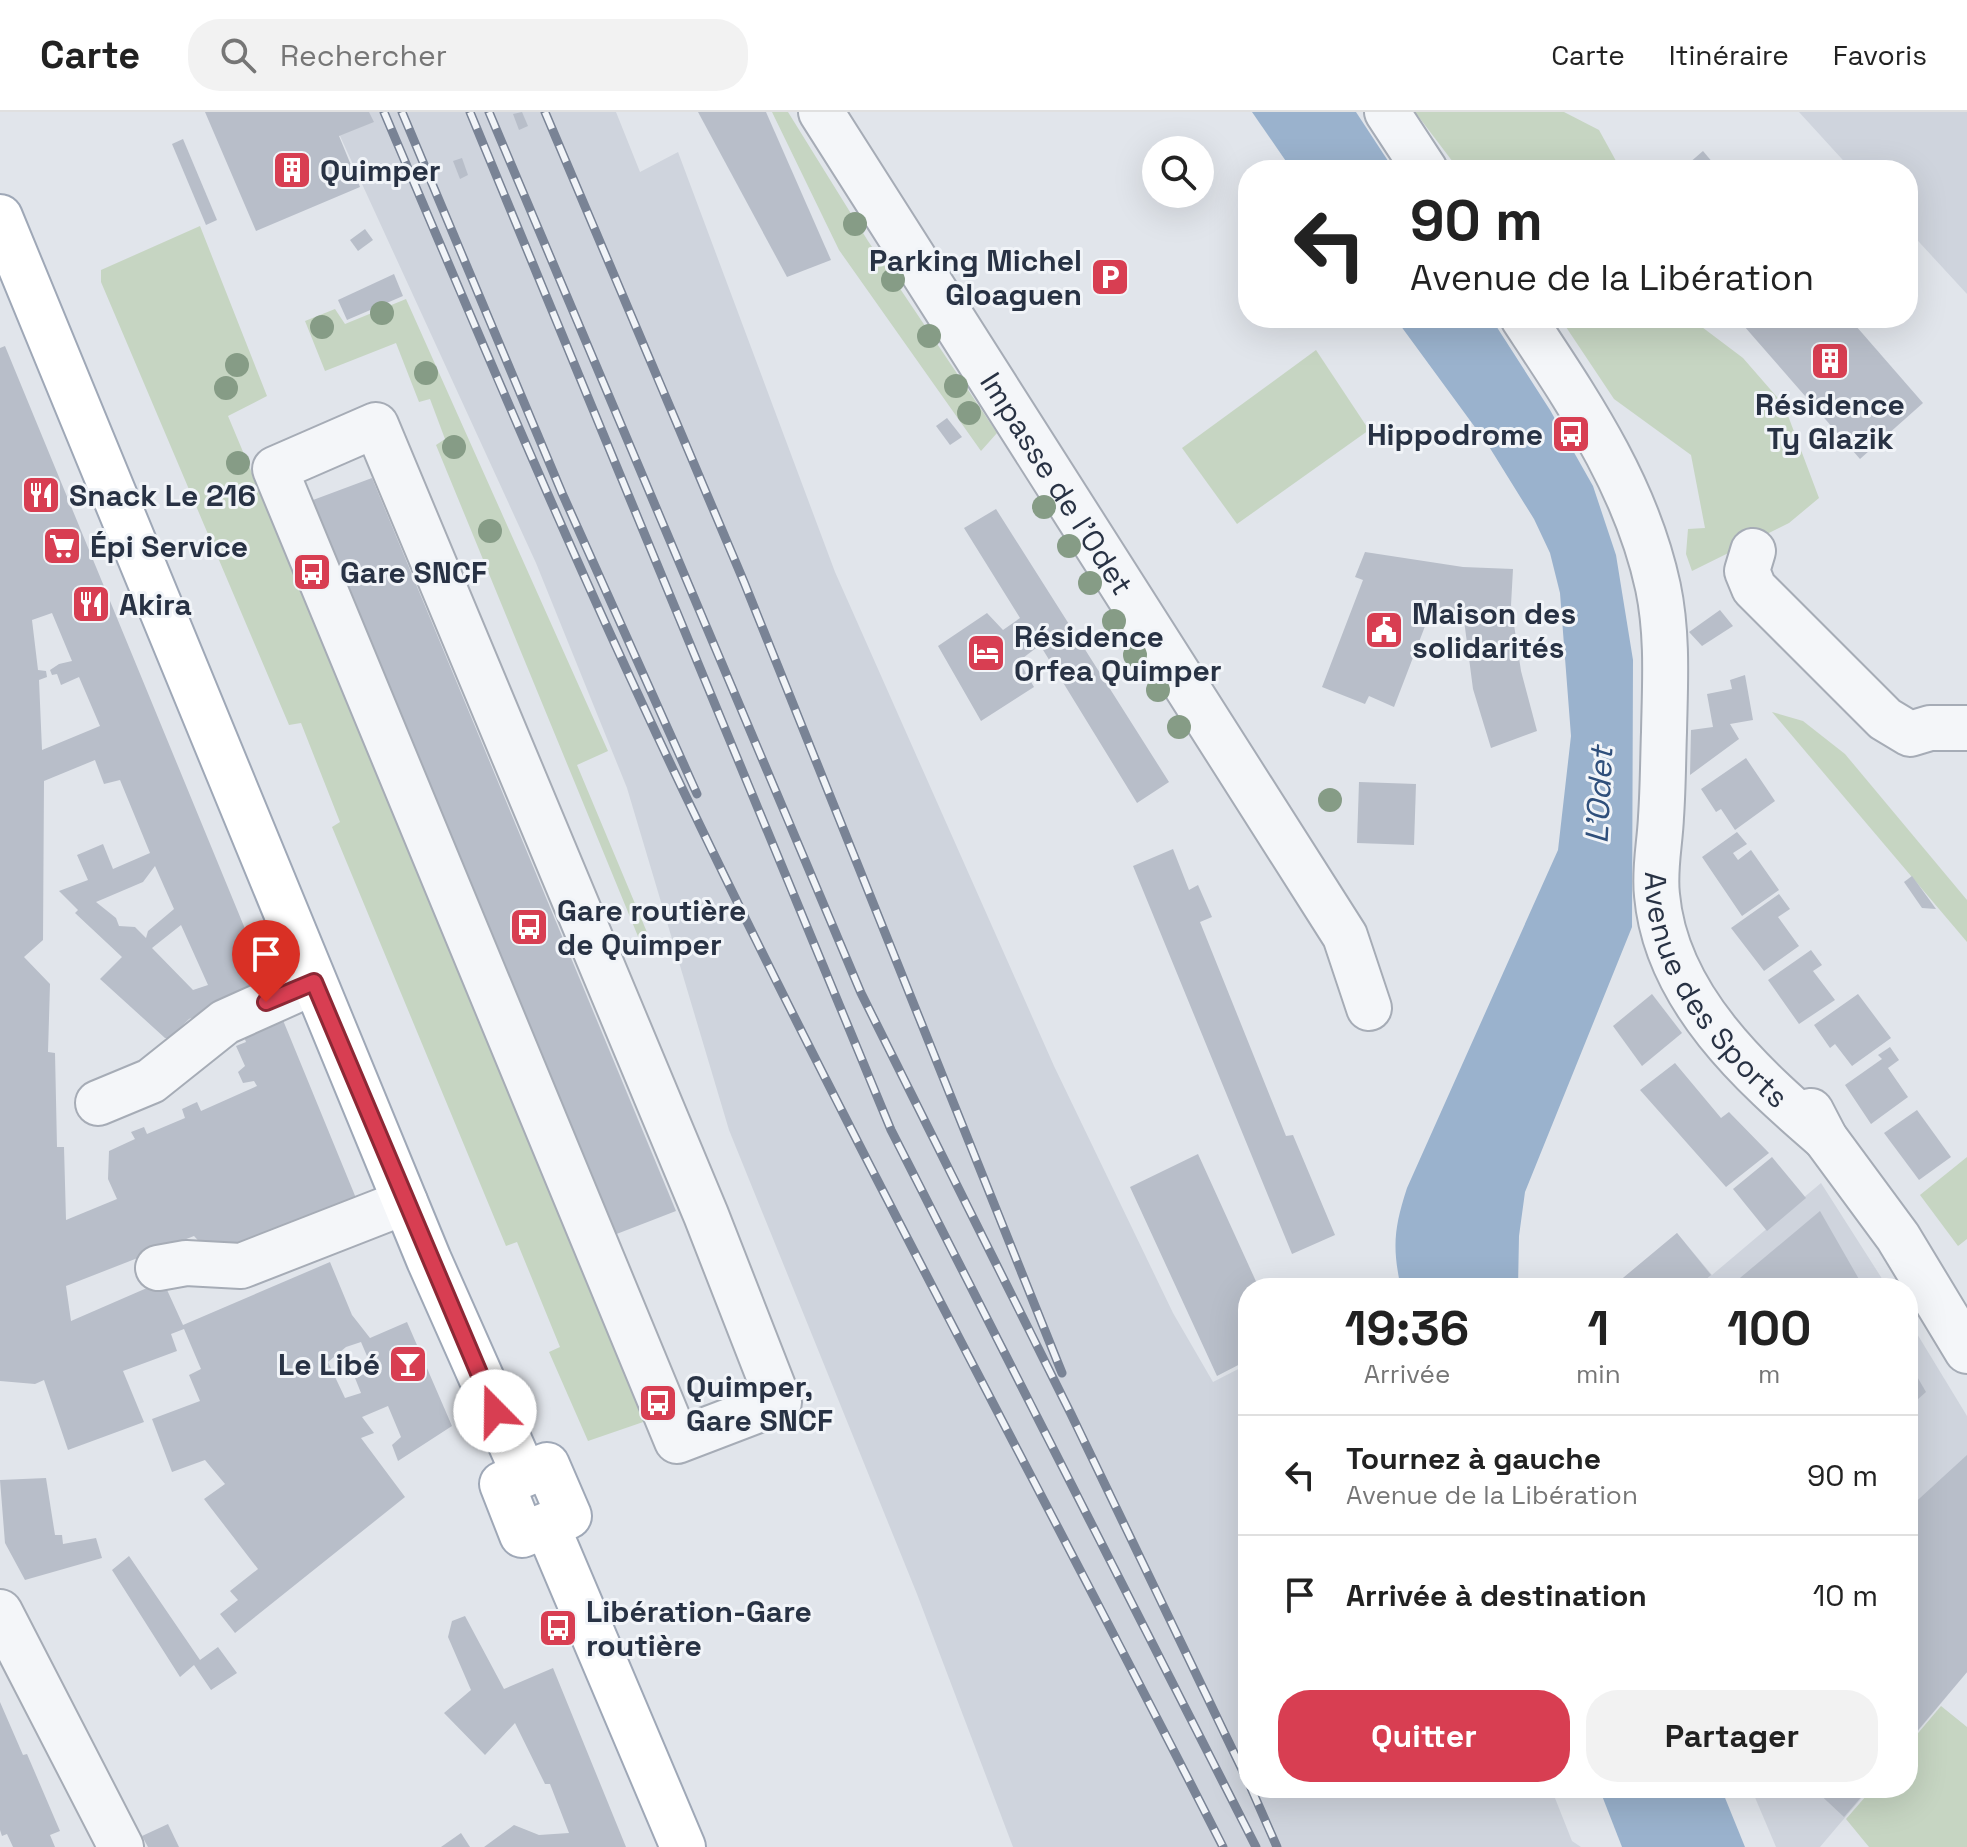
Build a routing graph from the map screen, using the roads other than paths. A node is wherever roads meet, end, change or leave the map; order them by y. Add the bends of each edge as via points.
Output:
1 (821, 112) edge
2 (1387, 112) edge
3 (1418, 160) edge
4 (0, 217) edge
5 (10, 272) edge
6 (1530, 328) edge
7 (1753, 551) dead end
8 (1967, 728) edge
9 (314, 982) junction
10 (1369, 1008) dead end
11 (98, 1103) dead end
12 (405, 1202) junction
13 (158, 1268) dead end
14 (1967, 1351) edge
15 (677, 1441) joint
16 (0, 1612) edge
17 (121, 1847) edge
18 (683, 1847) edge

1 - 10 street, Impasse de l'Odet via 1345,936
2 - 3 street
4 - 5 main road
5 - 9 main road
6 - 14 street, Avenue des Sports via 1587,413 1622,479 1658,588 1666,649 1657,894 1675,964 1736,1056 1825,1138 1898,1237
7 - 8 street via 1747,571 1754,588 1885,719 1910,734
9 - 11 street via 225,1022 151,1081
9 - 12 main road
12 - 13 street via 241,1266 186,1263
12 - 18 main road via 524,1474 547,1465 569,1516 547,1526
15 - 15 street via 275,469 376,425 779,1402
16 - 17 street

